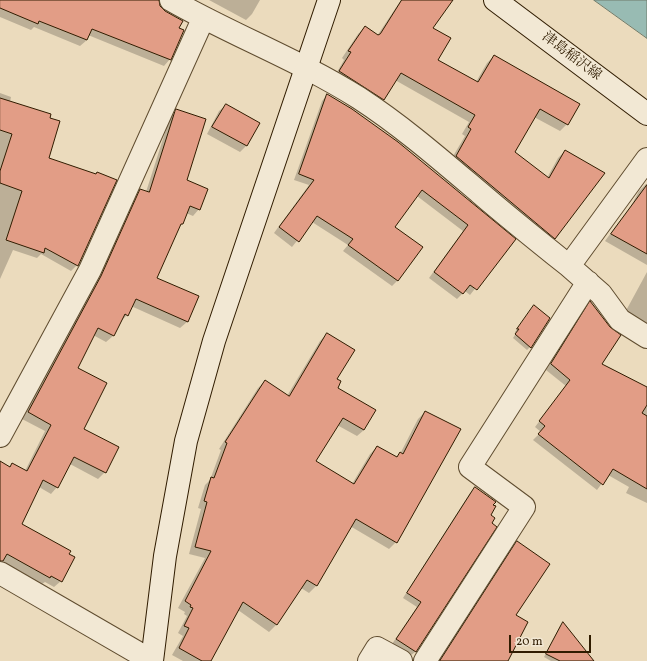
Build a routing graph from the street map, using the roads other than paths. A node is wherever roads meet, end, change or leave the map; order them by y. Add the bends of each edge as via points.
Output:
1 (171, 0) edge
2 (329, 0) edge
3 (495, 0) edge
4 (203, 18) junction
5 (306, 68) junction
6 (647, 114) edge
7 (647, 160) edge
8 (569, 266) junction
9 (588, 282) junction
10 (647, 337) edge
11 (0, 436) edge
12 (0, 573) edge
13 (152, 661) edge
14 (369, 661) edge
15 (402, 661) edge
16 (425, 661) edge

1 - 4 street
2 - 5 street
3 - 6 street, 津島稲沢線
4 - 5 street
4 - 11 street via 90,270
5 - 8 street via 359,98 425,147
5 - 13 street via 214,340 186,441 165,556
7 - 8 street
8 - 9 street
9 - 10 street via 601,294 620,320
9 - 16 street via 470,467 524,508
12 - 13 street
14 - 15 street via 377,648

